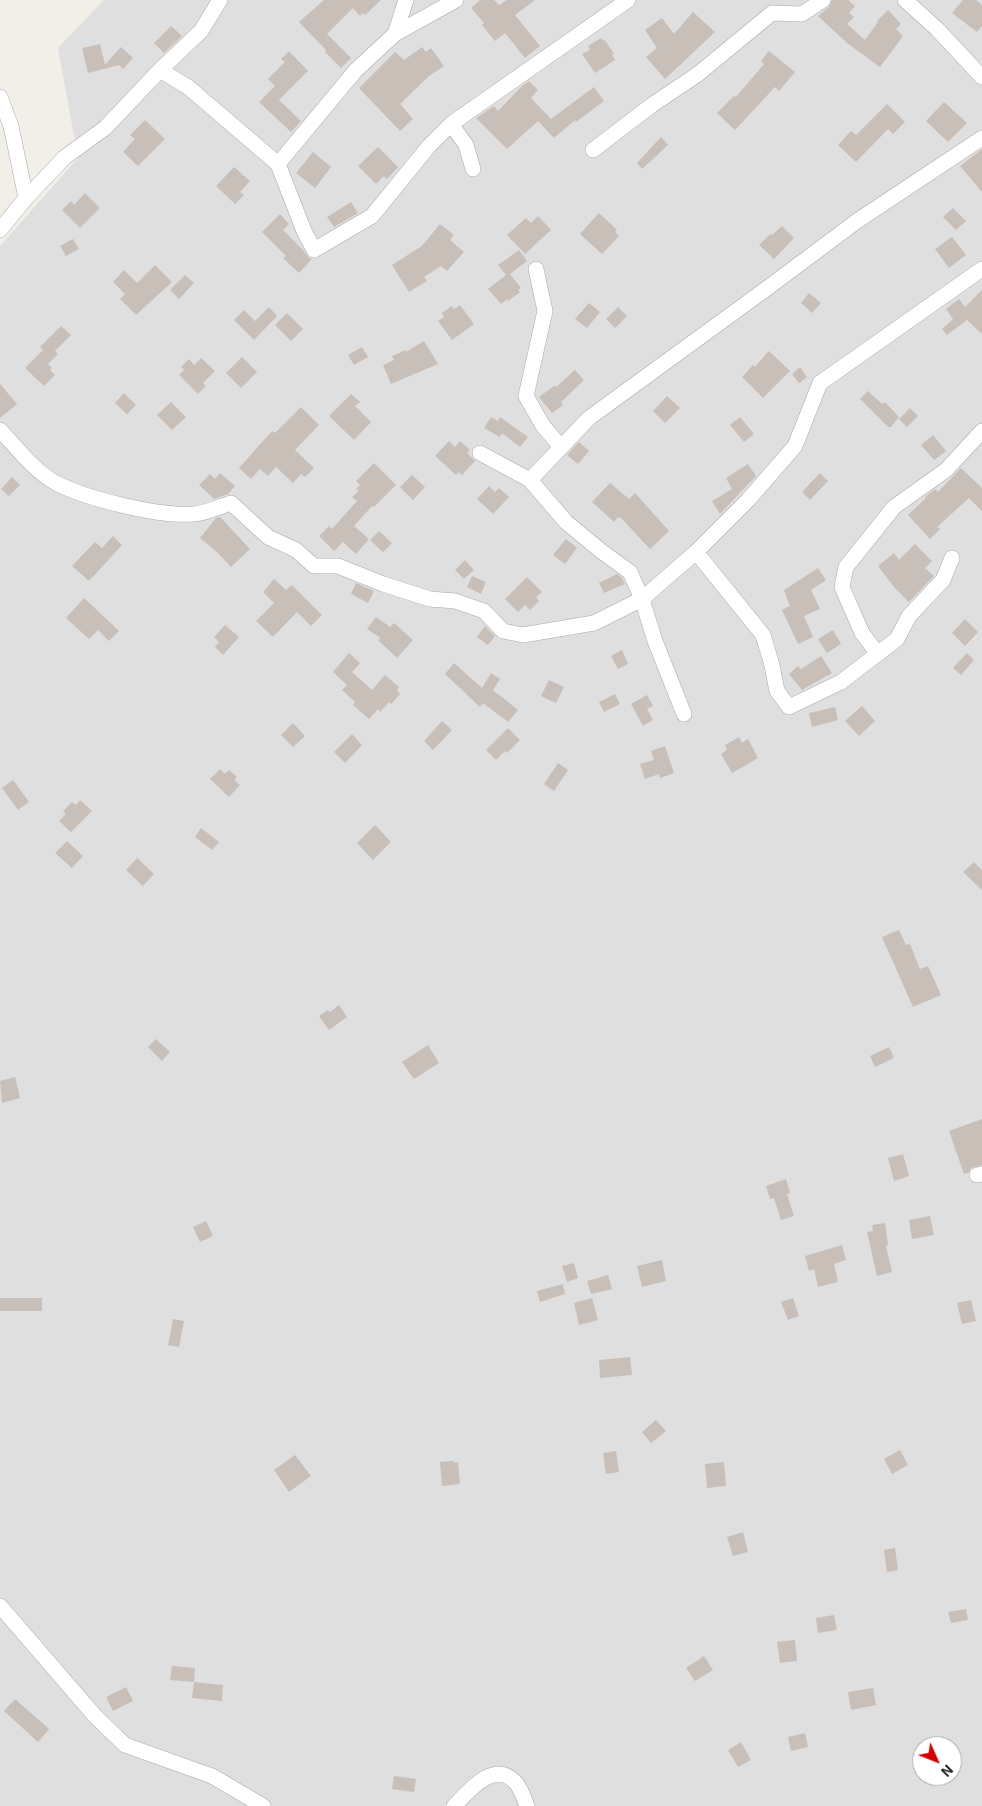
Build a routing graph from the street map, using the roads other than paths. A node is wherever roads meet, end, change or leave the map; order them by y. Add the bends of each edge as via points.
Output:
1 (220, 0) edge
2 (406, 0) edge
3 (456, 0) edge
4 (628, 0) edge
5 (823, 0) edge
6 (905, 0) edge
7 (395, 34) junction
8 (160, 70) junction
9 (982, 78) edge
10 (0, 97) edge
11 (451, 124) junction
12 (982, 138) edge
13 (593, 150) dead end
14 (278, 164) junction
15 (473, 169) dead end
16 (26, 198) junction
17 (0, 230) edge
18 (982, 268) edge
19 (536, 269) dead end
20 (0, 430) edge
21 (982, 431) edge
22 (562, 447) junction
23 (480, 453) dead end
24 (530, 480) junction
25 (696, 552) junction
26 (952, 558) dead end
27 (642, 599) junction
28 (878, 654) junction
29 (684, 714) dead end
30 (0, 1606) edge
31 (263, 1806) edge
32 (454, 1806) edge
33 (528, 1806) edge

1 - 8 street via 201,31
2 - 7 street
3 - 7 street
4 - 11 street
5 - 13 street via 802,14 772,13 698,74
6 - 9 street
7 - 14 street via 356,70
8 - 14 street via 188,87
8 - 16 street via 105,128 65,157
10 - 16 street via 11,126
11 - 14 street via 372,216 314,250
11 - 15 street via 466,145
12 - 22 street via 857,221 589,418
16 - 17 street
18 - 25 street via 820,383 795,446 748,500
19 - 22 street via 545,312 526,396 543,426
20 - 27 street via 37,469 55,482 92,497 168,514 196,514 231,503 268,537 296,550 314,566 338,566 430,599 455,601 484,611 502,630 524,634 594,623
21 - 28 street via 946,470 894,506 846,567 842,587 862,633
22 - 24 street
23 - 24 street
24 - 27 street via 566,522 630,572
25 - 27 street
25 - 28 street via 763,635 777,691 789,707 841,682
26 - 28 street via 943,580 909,616 897,639
27 - 29 street
30 - 31 street via 95,1716 125,1745 212,1776
32 - 33 street via 483,1779 504,1775 514,1781

